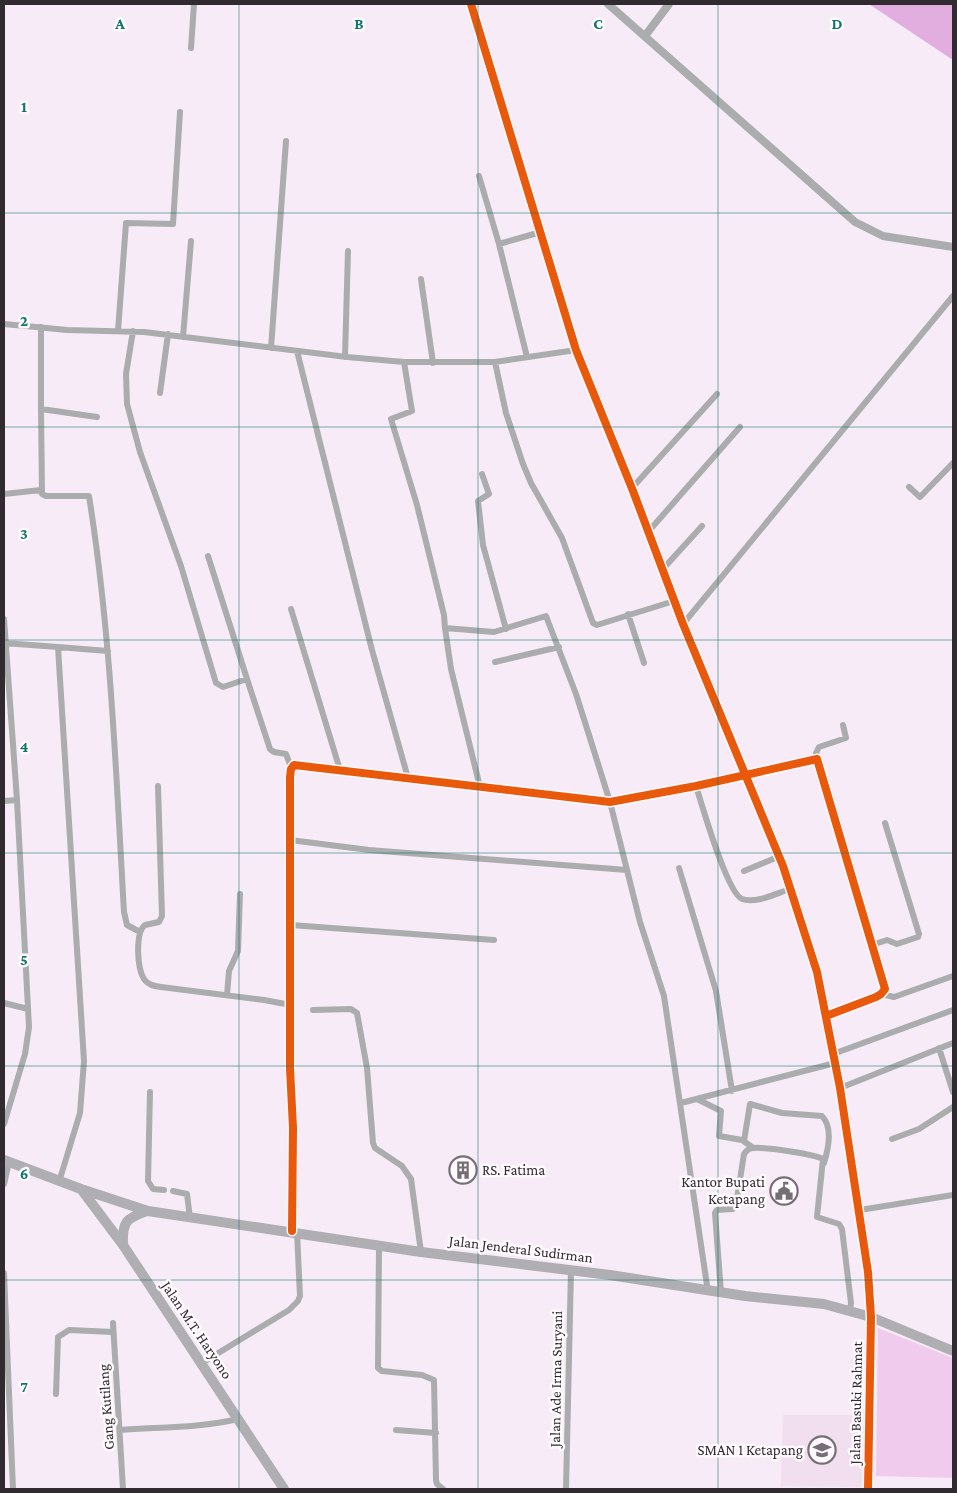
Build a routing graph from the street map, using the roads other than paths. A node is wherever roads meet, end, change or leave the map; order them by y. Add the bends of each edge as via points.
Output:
1 (194, 4) edge
2 (471, 4) edge
3 (608, 4) edge
4 (669, 4) edge
5 (645, 36) junction
6 (191, 48) dead end
7 (180, 112) dead end
8 (286, 141) dead end
9 (479, 176) dead end
10 (541, 232) junction
11 (191, 241) dead end
12 (499, 244) junction
13 (953, 247) edge
14 (348, 251) dead end
15 (421, 279) dead end
16 (953, 296) edge
17 (4, 324) edge
18 (41, 327) junction
19 (118, 331) junction
20 (133, 331) junction
21 (168, 334) junction
22 (183, 337) junction
23 (271, 348) junction
24 (576, 350) junction
25 (297, 351) junction
26 (345, 357) junction
27 (527, 357) junction
28 (404, 362) junction
29 (495, 362) junction
30 (433, 363) junction
31 (160, 393) dead end
32 (717, 394) dead end
33 (41, 409) junction
34 (97, 417) dead end
35 (740, 427) dead end
36 (952, 466) edge
37 (482, 474) dead end
38 (909, 487) dead end
39 (632, 488) junction
40 (41, 490) junction
41 (4, 494) edge
42 (702, 526) dead end
43 (648, 532) junction
44 (208, 556) dead end
45 (662, 570) junction
46 (674, 601) junction
47 (291, 608) dead end
48 (628, 614) junction
49 (4, 619) edge
50 (683, 624) junction
51 (445, 628) junction
52 (506, 629) junction
53 (5, 643) edge
54 (58, 647) junction
55 (559, 647) junction
56 (108, 652) junction
57 (495, 662) dead end
58 (644, 663) dead end
59 (247, 679) junction
60 (843, 724) dead end
61 (817, 758) junction
62 (291, 767) junction
63 (340, 770) junction
64 (743, 774) junction
65 (408, 778) junction
66 (158, 786) dead end
67 (696, 786) junction
68 (480, 788) junction
69 (17, 800) junction
70 (4, 801) edge
71 (610, 802) junction
72 (885, 823) dead end
73 (290, 840) junction
74 (778, 856) junction
75 (679, 868) dead end
76 (627, 870) junction
77 (744, 871) dead end
78 (790, 889) junction
79 (240, 894) dead end
80 (291, 925) junction
81 (140, 932) junction
82 (494, 940) dead end
83 (872, 945) junction
84 (953, 976) edge
85 (882, 994) junction
86 (227, 995) junction
87 (4, 1003) edge
88 (291, 1005) junction
89 (28, 1009) junction
90 (313, 1010) dead end
91 (953, 1010) edge
92 (826, 1016) junction
93 (953, 1043) edge
94 (939, 1048) junction
95 (833, 1054) junction
96 (835, 1063) junction
97 (840, 1088) junction
98 (732, 1091) junction
99 (150, 1092) dead end
100 (953, 1092) edge
101 (697, 1099) junction
102 (681, 1103) junction
103 (953, 1107) edge
104 (4, 1124) edge
105 (892, 1139) dead end
106 (744, 1141) junction
107 (752, 1147) junction
108 (6, 1161) edge
109 (824, 1163) junction
110 (59, 1182) junction
111 (4, 1184) edge
112 (81, 1190) junction
113 (164, 1190) dead end
114 (173, 1191) dead end
115 (953, 1195) edge
116 (860, 1210) junction
117 (148, 1211) junction
118 (190, 1218) junction
119 (295, 1232) junction
120 (123, 1245) junction
121 (379, 1246) junction
122 (421, 1252) junction
123 (571, 1270) junction
124 (4, 1273) edge
125 (708, 1292) junction
126 (721, 1293) junction
127 (850, 1310) junction
128 (871, 1317) junction
129 (113, 1323) dead end
130 (113, 1332) junction
131 (953, 1351) edge
132 (202, 1363) junction
133 (56, 1394) dead end
134 (238, 1418) junction
135 (120, 1430) junction
136 (396, 1430) dead end
137 (436, 1433) junction
138 (13, 1489) edge
139 (123, 1489) edge
140 (284, 1489) edge
141 (443, 1489) edge
142 (566, 1489) edge
143 (868, 1489) edge

1 - 6 street
2 - 10 street
3 - 5 street
4 - 5 street
5 - 13 street via 855,222 883,236
7 - 19 street via 174,224 126,223
8 - 23 street
9 - 12 street
10 - 12 street
10 - 24 street
11 - 22 street
12 - 27 street
14 - 26 street
15 - 30 street
16 - 50 street
17 - 18 street
18 - 19 street
18 - 33 street
19 - 20 street
20 - 21 street
20 - 59 street via 126,395 140,452 181,566 216,682 223,687
21 - 22 street
21 - 31 street
22 - 23 street
23 - 25 street
24 - 27 street
24 - 39 street
25 - 26 street
25 - 65 street via 372,650
26 - 28 street
27 - 29 street
28 - 30 street
28 - 51 street via 412,411 391,418 417,505
29 - 30 street
29 - 48 street via 506,413 523,464 562,538 593,623 597,625
32 - 39 street
33 - 34 street
33 - 40 street
35 - 43 street
36 - 38 street via 920,497
37 - 52 street via 489,494 478,501 481,539
39 - 43 street
40 - 41 street
40 - 56 street via 46,496 89,496
42 - 45 street
43 - 45 street
44 - 59 street
45 - 46 street
46 - 48 street
46 - 50 street
47 - 63 street
48 - 58 street
49 - 53 street
50 - 64 street
51 - 52 street via 483,632
51 - 68 street via 451,670
52 - 55 street via 546,616
53 - 54 street
53 - 69 street
54 - 56 street
54 - 110 street via 84,1061 80,1113
55 - 57 street
55 - 71 street
56 - 81 street via 124,912 127,925
59 - 62 street via 270,749 286,754
60 - 61 street via 846,738 819,747
61 - 64 street
61 - 83 street
62 - 63 street via 301,765
62 - 73 street
63 - 65 street
64 - 67 street
64 - 74 street
65 - 68 street
66 - 81 street via 161,919 157,924 144,926
67 - 71 street
67 - 78 street via 728,881 737,896 754,899
68 - 71 street
69 - 70 street
69 - 89 street
71 - 76 street
72 - 83 street via 919,934 897,944 887,940
73 - 76 street via 369,850
73 - 80 street
74 - 77 street
74 - 78 street
75 - 98 street via 716,991
76 - 102 street via 664,996
78 - 92 street via 817,972
79 - 86 street via 238,951 229,971
80 - 82 street
80 - 88 street
81 - 86 street via 141,970 151,985
83 - 85 street via 884,986
84 - 85 street via 894,997
85 - 92 street
86 - 88 street
87 - 89 street
88 - 119 street
89 - 104 street via 25,1054
90 - 122 street via 352,1009 357,1013 367,1068 373,1143 406,1170 412,1179
91 - 95 street
92 - 95 street
93 - 94 street
94 - 97 street
94 - 100 street
95 - 96 street
96 - 97 street
96 - 98 street
97 - 116 street
98 - 101 street
99 - 113 street via 148,1181 153,1189
101 - 102 street
101 - 106 street via 721,1111 719,1136
102 - 125 street
103 - 105 street via 919,1129
106 - 107 street
106 - 109 street via 750,1104 782,1113 822,1116 826,1120 829,1137
107 - 109 street via 819,1157
107 - 126 street via 744,1154 736,1205 733,1209 715,1213
108 - 110 main road, Jalan Jenderal Sudirman
108 - 111 street
109 - 127 street via 817,1217 838,1224 842,1229
110 - 112 main road, Jalan Jenderal Sudirman
112 - 117 main road, Jalan Jenderal Sudirman
112 - 120 main road, Jalan M.T. Haryono
114 - 118 street via 187,1194
115 - 116 street
116 - 128 street
117 - 118 main road, Jalan Jenderal Sudirman
117 - 120 main road via 127,1221 122,1232
118 - 119 main road, Jalan Jenderal Sudirman
119 - 121 main road, Jalan Jenderal Sudirman
119 - 132 street via 298,1301 289,1310
120 - 132 main road, Jalan M.T. Haryono
121 - 122 main road, Jalan Jenderal Sudirman
121 - 137 street via 378,1368 434,1380
122 - 123 main road, Jalan Jenderal Sudirman
123 - 125 main road, Jalan Jenderal Sudirman
123 - 142 street, Jalan Ade Irma Suryani
124 - 138 street
125 - 126 main road, Jalan Jenderal Sudirman
126 - 127 main road, Jalan Jenderal Sudirman via 824,1304
127 - 128 main road, Jalan Jenderal Sudirman
128 - 131 main road, Jalan Jenderal Sudirman
128 - 143 street, Jalan Basuki Rahmat
129 - 130 street, Gang Kutilang
130 - 133 street via 69,1330 61,1334
130 - 135 street, Gang Kutilang
132 - 134 main road, Jalan M.T. Haryono
134 - 135 street via 208,1426
134 - 140 main road, Jalan M.T. Haryono
135 - 139 street, Gang Kutilang
136 - 137 street
137 - 141 street via 436,1480

